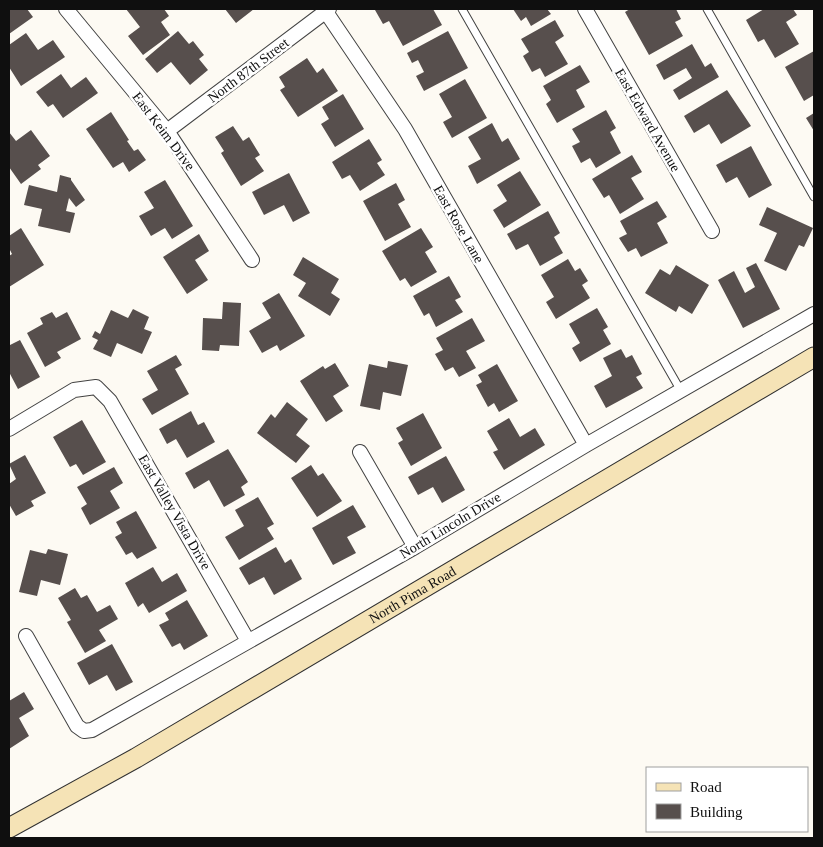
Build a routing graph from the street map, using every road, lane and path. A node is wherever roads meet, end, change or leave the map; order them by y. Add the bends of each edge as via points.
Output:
1 (66, 9) edge
2 (462, 9) edge
3 (585, 9) edge
4 (707, 9) edge
5 (326, 10) edge
6 (167, 131) junction
7 (814, 197) edge
8 (712, 231) dead end
9 (252, 260) dead end
10 (814, 314) edge
11 (814, 357) edge
12 (681, 390) junction
13 (9, 429) edge
14 (586, 445) junction
15 (360, 452) dead end
16 (415, 547) junction
17 (26, 636) dead end
18 (248, 641) junction
19 (9, 828) edge

1 - 6 street, East Keim Drive
2 - 12 lane
3 - 8 street, East Edward Avenue
4 - 7 lane
5 - 6 street, North 87th Street
5 - 14 street, East Rose Lane via 405,129
6 - 9 street, East Keim Drive
10 - 12 street, North Lincoln Drive
11 - 19 main road, North Pima Road via 153,748
12 - 14 street, North Lincoln Drive
13 - 18 street, East Valley Vista Drive via 74,390 96,387 110,401
14 - 16 street, North Lincoln Drive
15 - 16 street
16 - 18 street, North Lincoln Drive
17 - 18 street, North Lincoln Drive via 72,718 84,731 101,726

